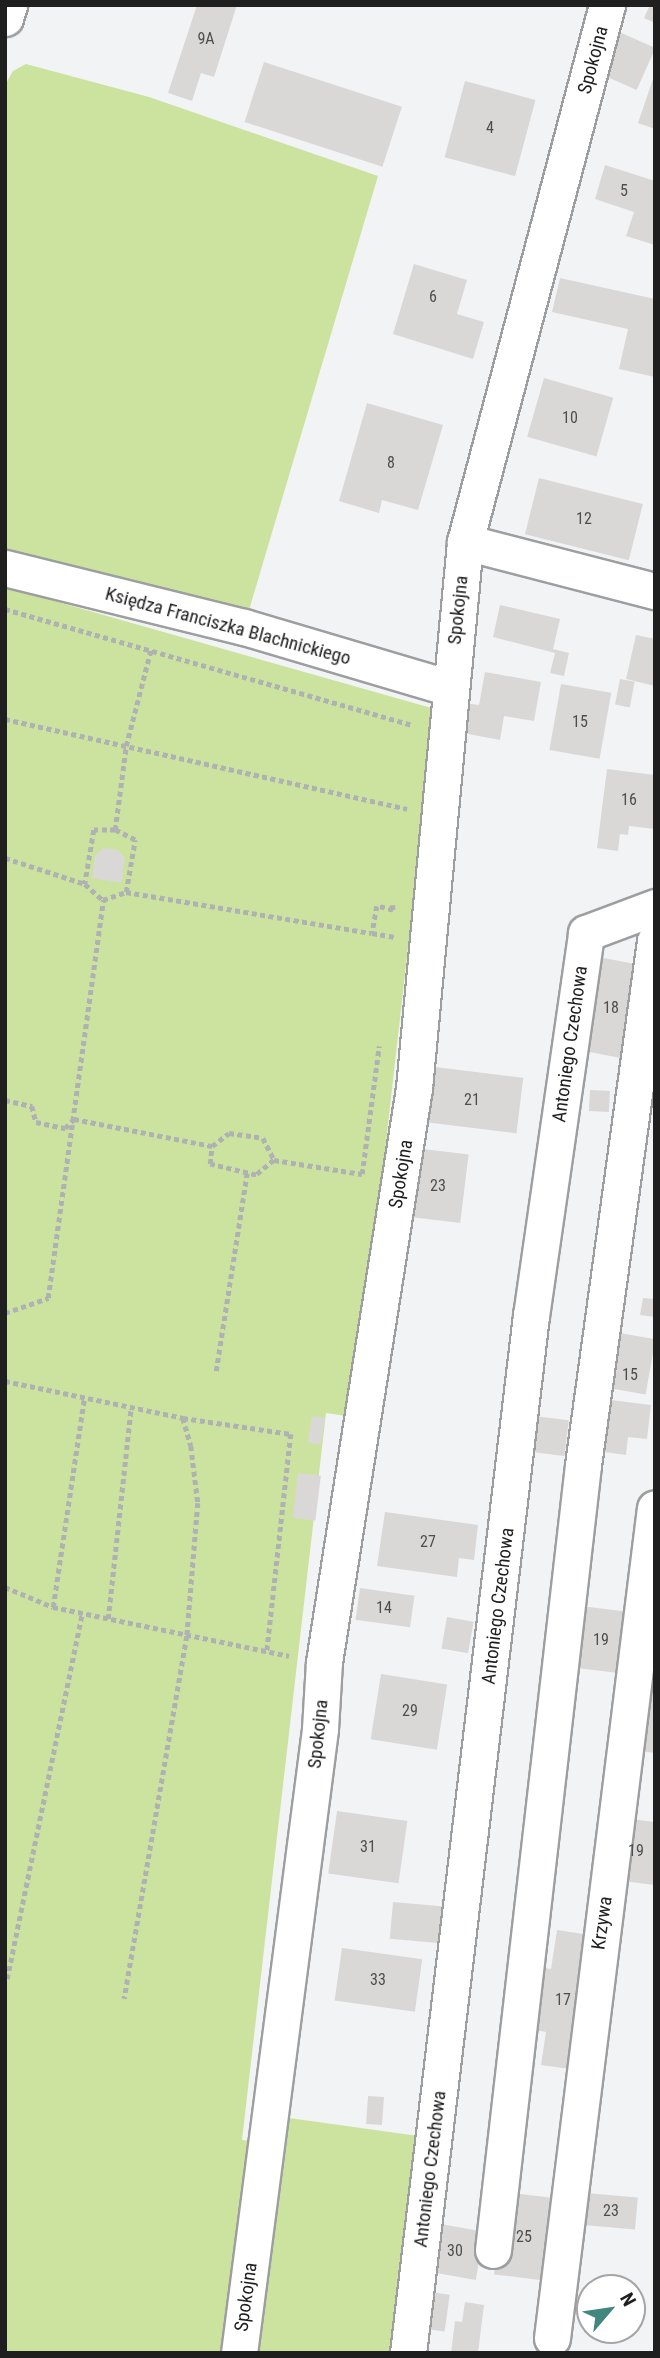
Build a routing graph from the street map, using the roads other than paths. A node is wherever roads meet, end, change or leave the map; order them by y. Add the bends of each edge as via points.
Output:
1 (9, 5) edge
2 (607, 5) edge
3 (5, 18) edge
4 (465, 542) junction
5 (5, 568) edge
6 (655, 591) edge
7 (450, 688) junction
8 (655, 907) edge
9 (655, 941) edge
10 (655, 1508) edge
11 (493, 2250) dead end
12 (552, 2339) dead end
13 (239, 2353) edge
14 (408, 2353) edge

1 - 3 street
2 - 4 street, Spokojna
4 - 6 street
4 - 7 street, Spokojna
5 - 7 street, Księdza Franciszka Blachnickiego via 244,627
7 - 13 street, Spokojna via 414,1088 324,1662 320,1729
8 - 14 street, Antoniego Czechowa via 586,933 531,1315
9 - 11 street via 583,1465
10 - 12 street, Krzywa

